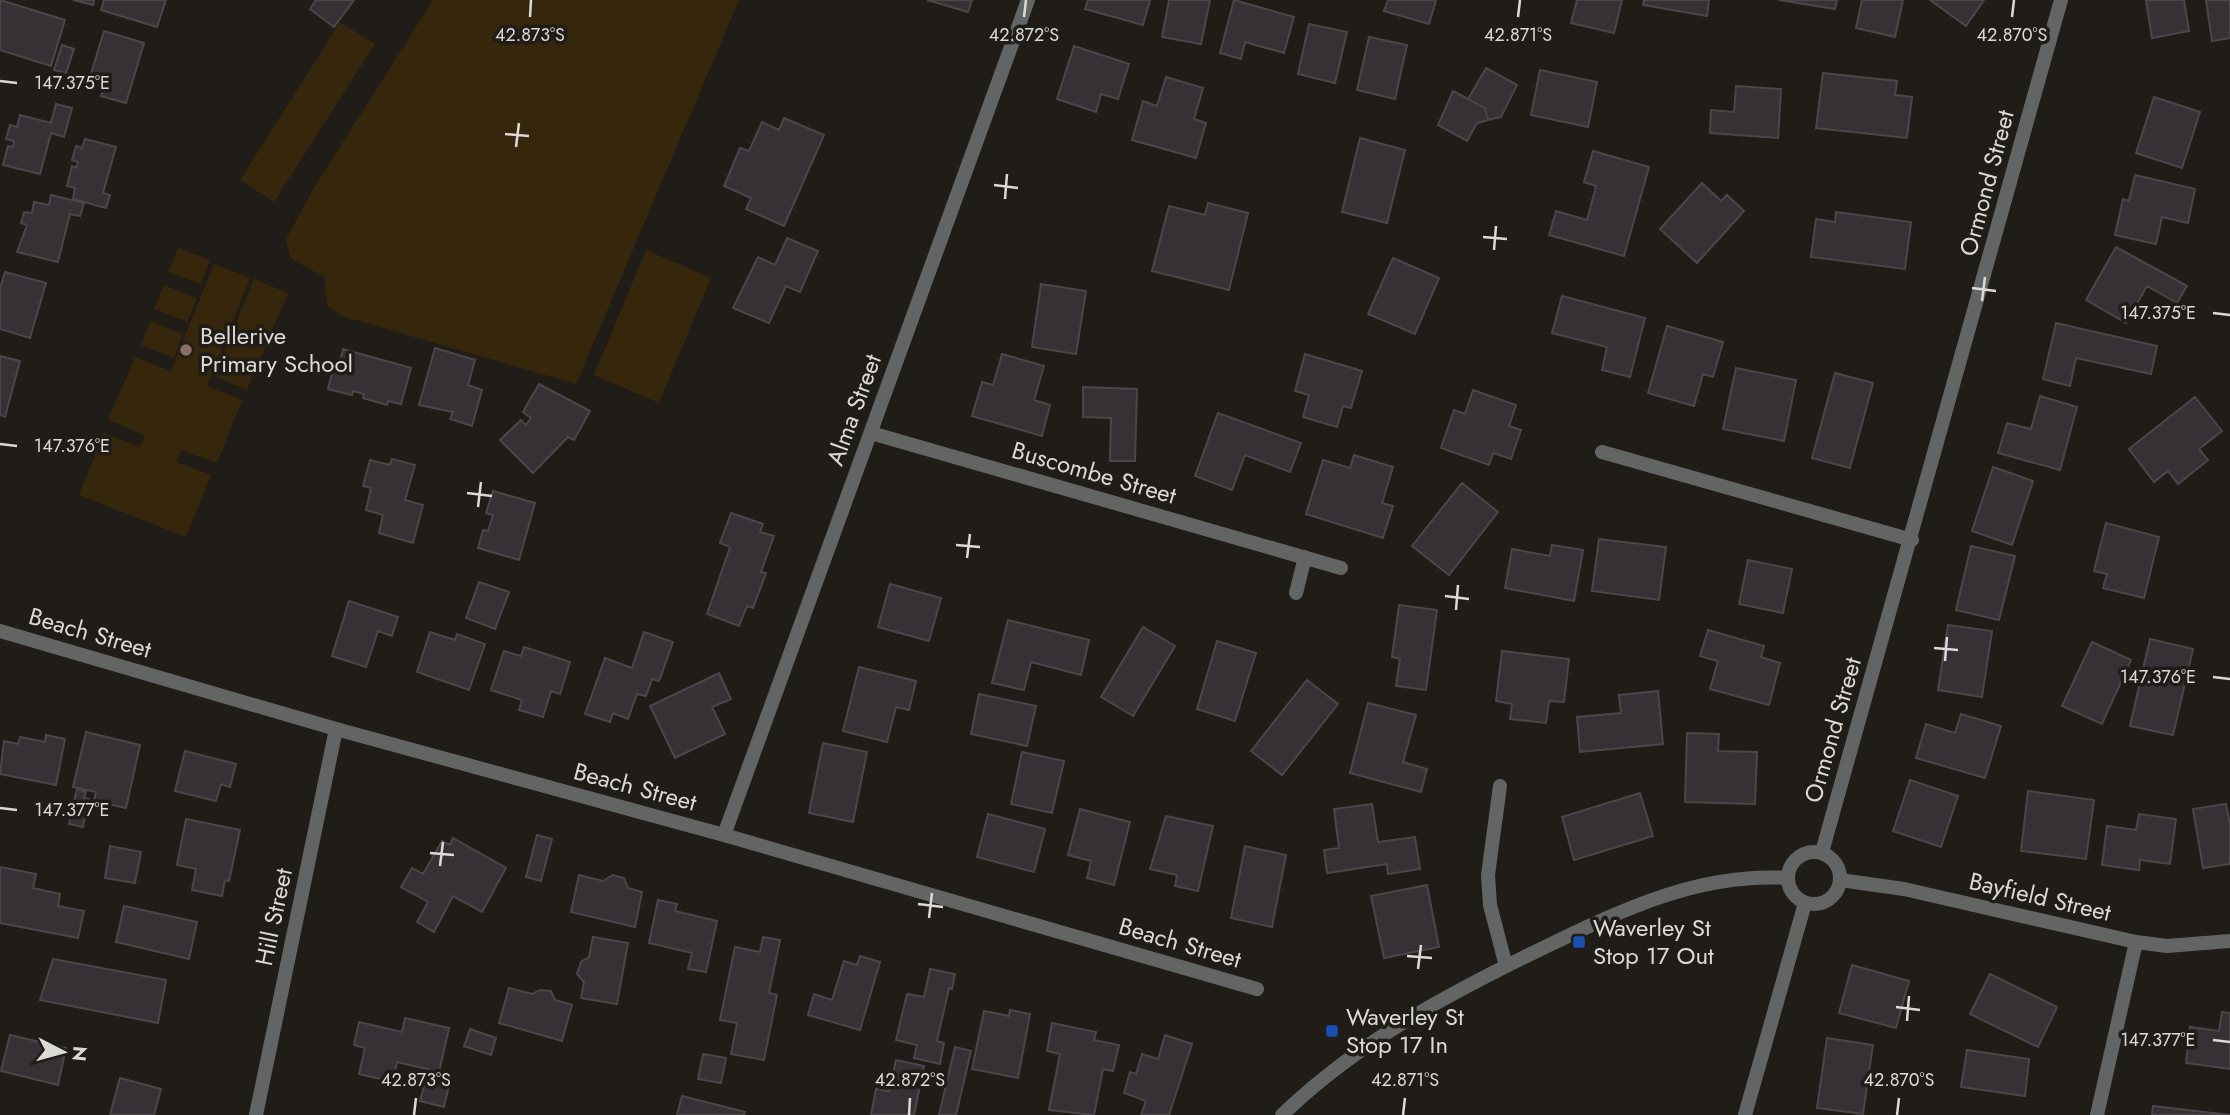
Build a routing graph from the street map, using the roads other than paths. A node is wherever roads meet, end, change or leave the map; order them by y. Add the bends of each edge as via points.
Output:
1 (1028, 0) edge
2 (2061, 0) edge
3 (870, 433) junction
4 (1602, 452) dead end
5 (1912, 540) junction
6 (1305, 557) junction
7 (1341, 568) dead end
8 (1296, 593) dead end
9 (0, 631) edge
10 (336, 729) junction
11 (1500, 786) dead end
12 (724, 835) junction
13 (1822, 852) junction
14 (1788, 878) junction
15 (1840, 880) junction
16 (1805, 903) junction
17 (2230, 941) edge
18 (2136, 942) junction
19 (1506, 966) junction
20 (1257, 989) dead end
21 (256, 1115) edge
22 (1282, 1115) edge
23 (1745, 1115) edge
24 (2097, 1115) edge

1 - 3 street, Alma Street
2 - 5 street, Ormond Street
3 - 6 street, Buscombe Street
3 - 12 street, Alma Street
4 - 5 street
5 - 13 street, Ormond Street
6 - 7 street, Buscombe Street
6 - 8 street
9 - 10 street, Beach Street
10 - 12 street, Beach Street
10 - 21 street, Hill Street
11 - 19 street via 1488,875 1490,905
12 - 20 street, Beach Street
13 - 14 street via 1799,857
13 - 15 street via 1836,863
14 - 16 street via 1791,891
14 - 19 street via 1720,881 1658,896
15 - 16 street via 1826,901
15 - 18 street, Bayfield Street via 1904,889
16 - 23 street
17 - 18 street, Bayfield Street via 2167,946
18 - 24 street
19 - 22 street via 1377,1037 1331,1069

